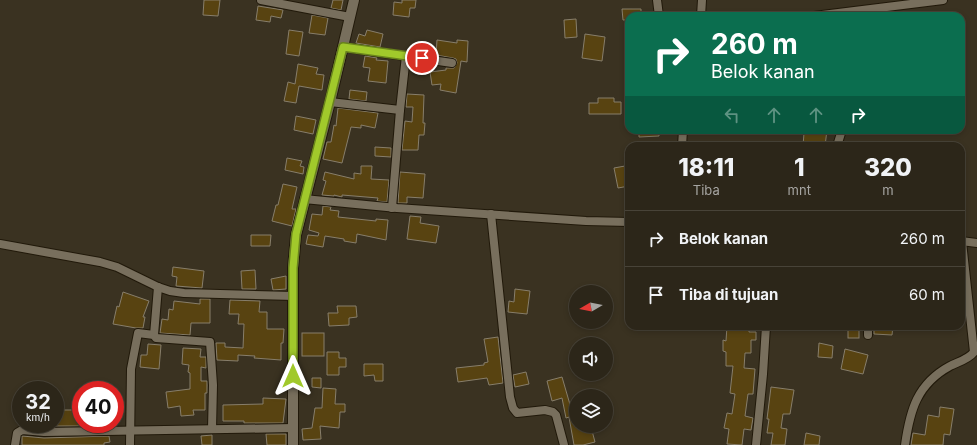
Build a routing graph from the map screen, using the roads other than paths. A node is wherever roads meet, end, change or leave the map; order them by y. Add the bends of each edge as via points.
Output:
1 (261, 0) edge
2 (354, 0) edge
3 (657, 0) edge
4 (702, 0) edge
5 (943, 0) edge
6 (658, 12) edge
7 (701, 12) edge
8 (862, 12) edge
9 (350, 17) junction
10 (343, 47) junction
11 (406, 56) junction
12 (452, 63) dead end
13 (330, 102) junction
14 (400, 110) junction
15 (304, 199) junction
16 (392, 208) junction
17 (491, 214) junction
18 (625, 222) edge
19 (965, 242) edge
20 (977, 243) edge
21 (0, 244) edge
22 (965, 270) edge
23 (158, 287) junction
24 (294, 296) junction
25 (766, 330) edge
26 (868, 330) edge
27 (154, 335) junction
28 (868, 336) dead end
29 (293, 428) junction
30 (212, 429) junction
31 (131, 431) junction
32 (15, 445) edge
33 (130, 445) edge
34 (293, 445) edge
35 (564, 445) edge
36 (756, 445) edge
37 (905, 445) edge

1 - 9 street
2 - 9 street
3 - 6 street
4 - 7 street
5 - 8 street
9 - 10 street
10 - 11 street
10 - 13 street
11 - 12 street
11 - 14 street
13 - 14 street
13 - 15 street
14 - 16 street
15 - 16 street
15 - 24 street via 296,234
16 - 17 street
17 - 18 street
17 - 35 street via 513,408 517,413 545,410 553,412
19 - 20 street
21 - 23 street via 100,262 117,267
22 - 37 street via 974,352 939,373 923,387 914,403
23 - 24 street via 184,293
23 - 27 street
24 - 29 street
25 - 36 street
26 - 28 street
27 - 30 street via 156,338 210,338
27 - 31 street via 138,332 137,334 131,369
29 - 30 street
29 - 34 street
30 - 31 street
31 - 32 street via 22,430 18,433
31 - 33 street

